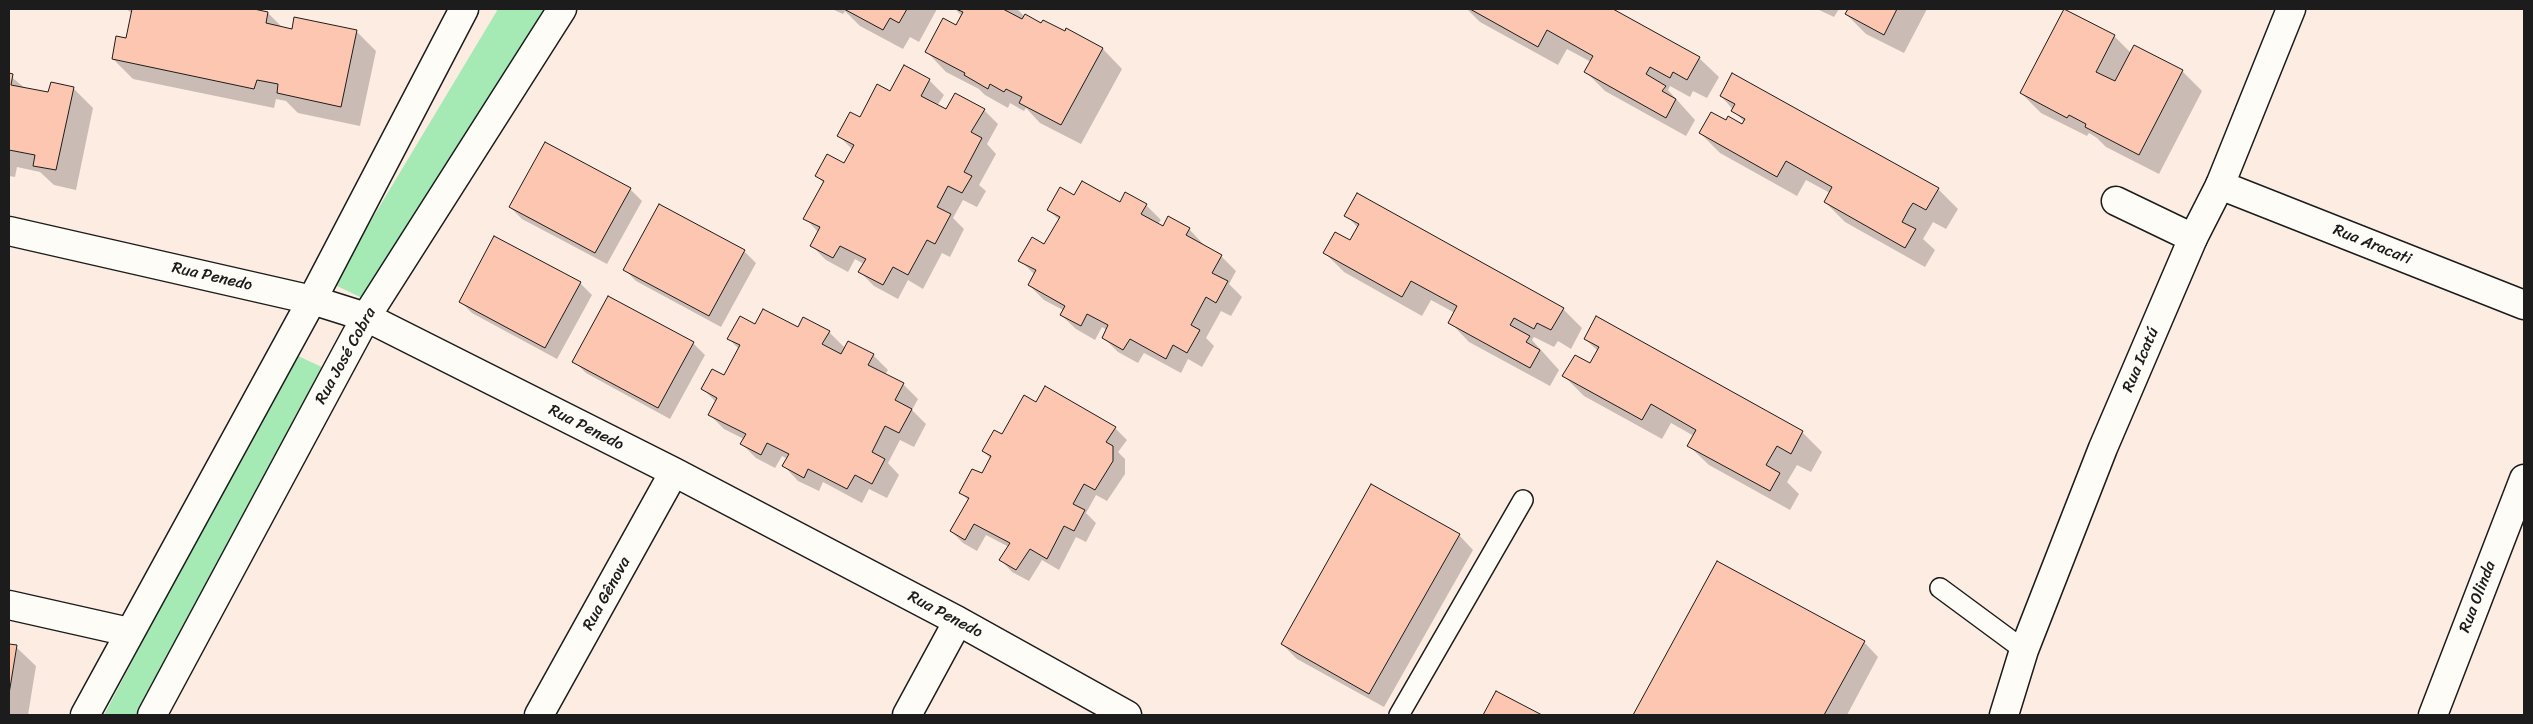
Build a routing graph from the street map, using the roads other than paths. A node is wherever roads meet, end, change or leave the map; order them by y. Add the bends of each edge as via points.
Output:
1 (464, 9) edge
2 (562, 9) edge
3 (2291, 9) edge
4 (2220, 185) junction
5 (2116, 200) dead end
6 (9, 231) edge
7 (2192, 238) junction
8 (312, 300) junction
9 (2524, 305) edge
10 (366, 316) junction
11 (674, 472) junction
12 (2524, 479) edge
13 (1523, 500) dead end
14 (1940, 588) dead end
15 (9, 606) edge
16 (958, 621) junction
17 (130, 632) junction
18 (2024, 650) junction
19 (2004, 711) edge
20 (85, 715) edge
21 (152, 715) edge
22 (539, 715) edge
23 (907, 715) edge
24 (1127, 715) edge
25 (1400, 715) edge
26 (2433, 715) edge

1 - 8 street
2 - 10 street, Rua José Cobra
3 - 4 street, Rua Icatú
4 - 7 street, Rua Icatú
4 - 9 street, Rua Aracati
5 - 7 street
6 - 8 street, Rua Penedo
7 - 18 street, Rua Icatú via 2103,448
8 - 10 street, Rua Penedo
8 - 17 street
10 - 11 street, Rua Penedo
10 - 21 street, Rua José Cobra
11 - 16 street, Rua Penedo
11 - 22 street, Rua Gênova
12 - 26 street, Rua Olinda
13 - 25 lane
14 - 18 lane
15 - 17 street
16 - 23 street
16 - 24 street, Rua Penedo
17 - 20 street
18 - 19 street, Rua Icatú

